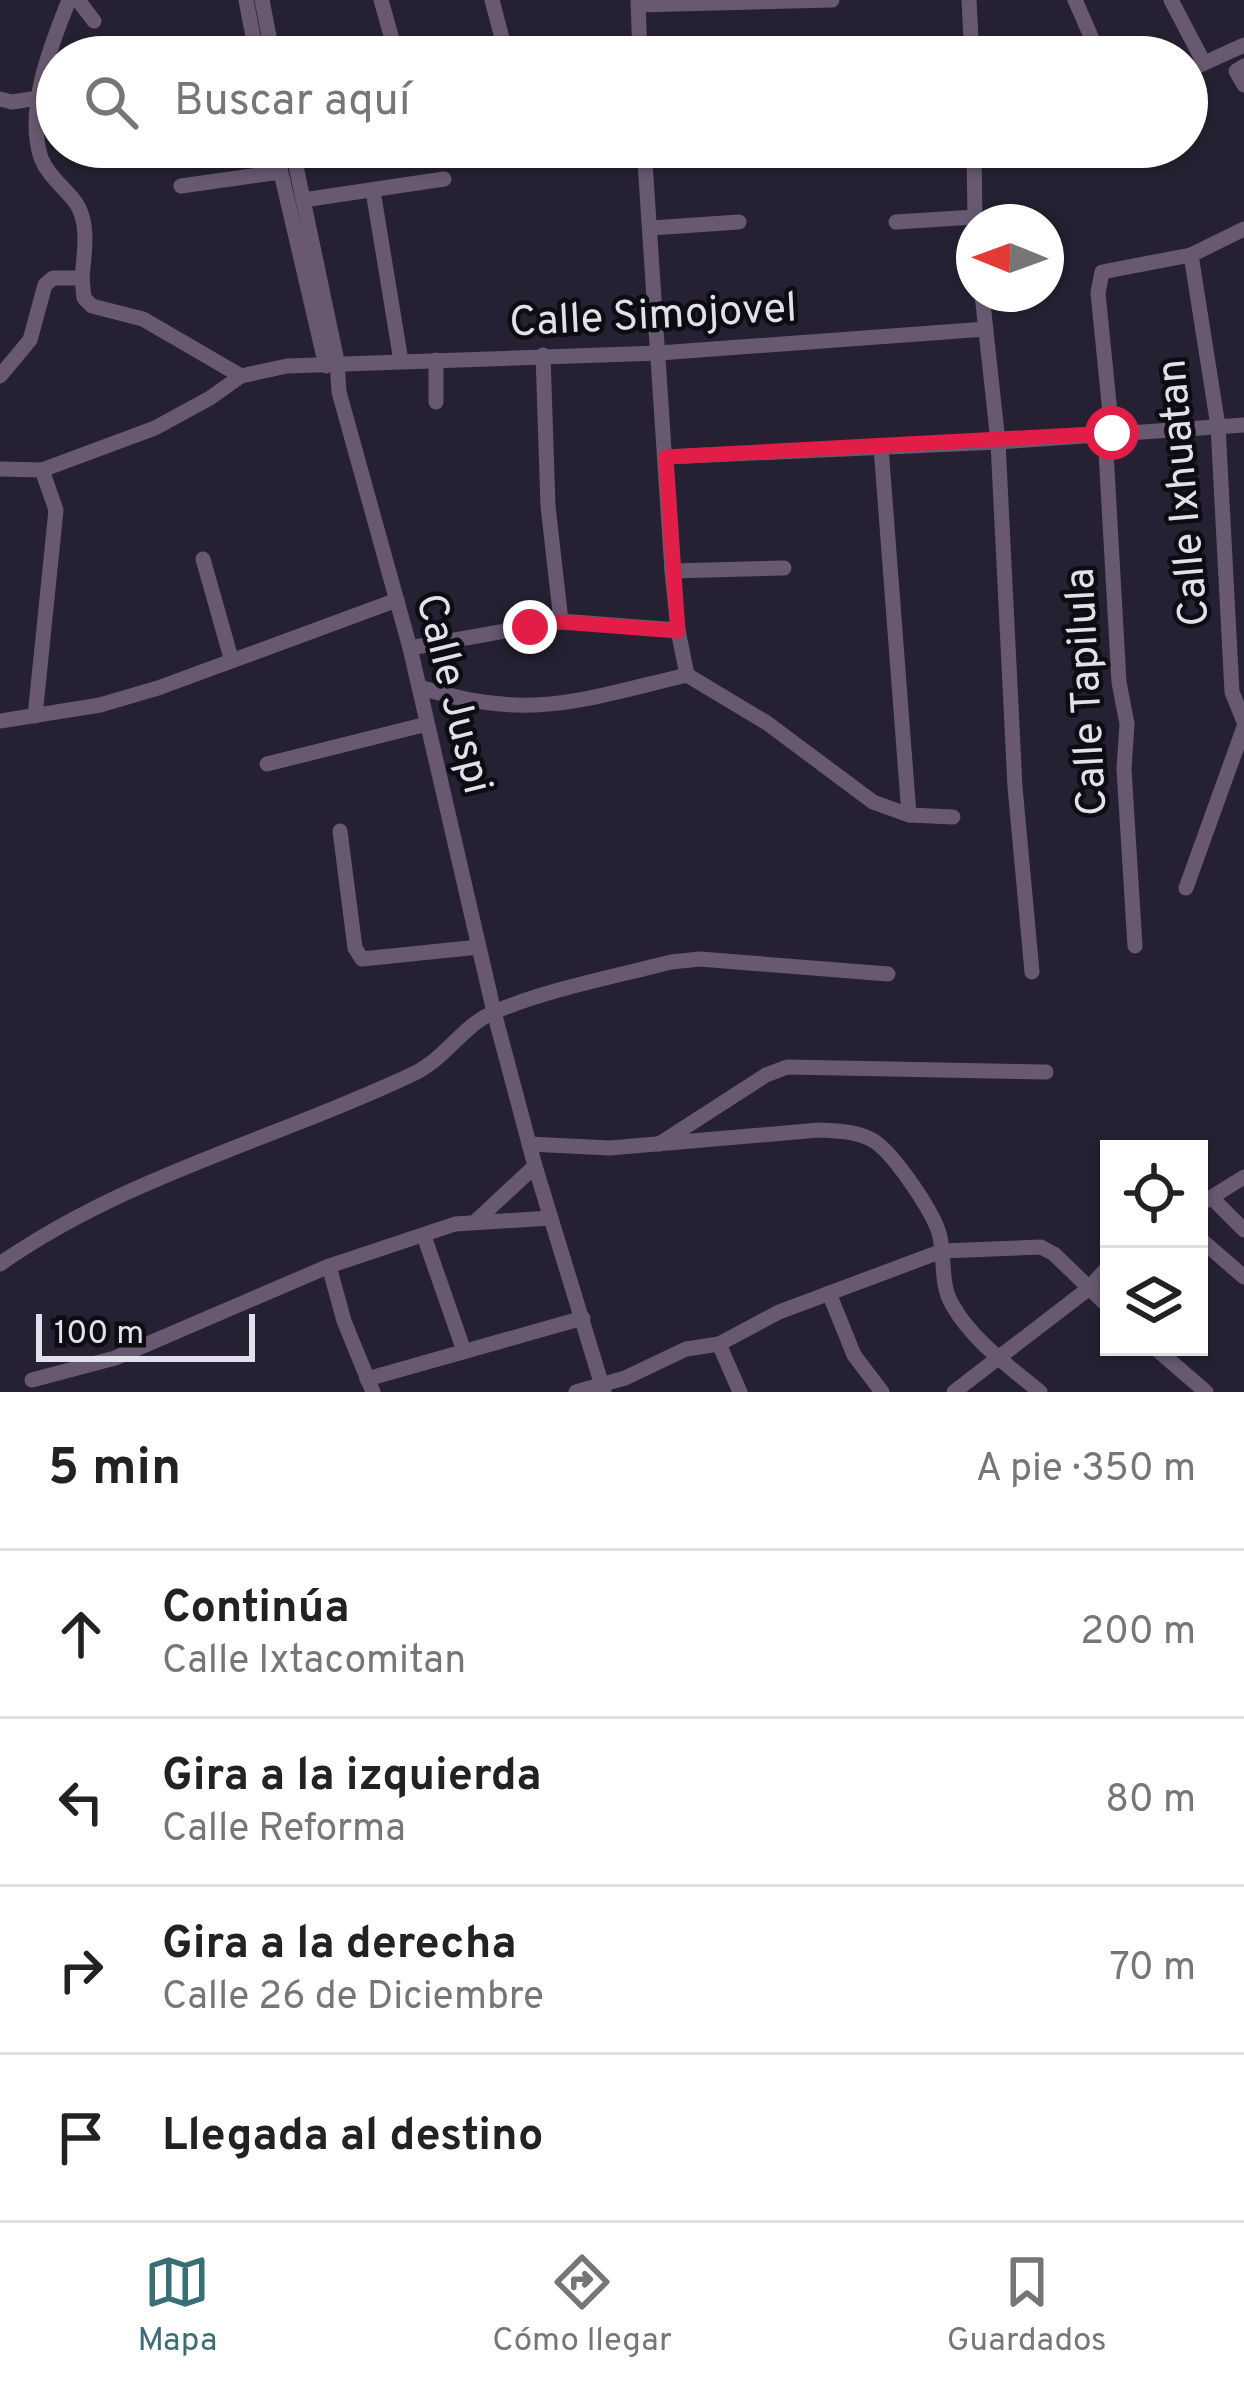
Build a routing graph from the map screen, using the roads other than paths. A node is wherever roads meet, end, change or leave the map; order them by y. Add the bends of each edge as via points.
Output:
1 (69, 0) edge
2 (78, 0) edge
3 (246, 0) edge
4 (262, 0) edge
5 (382, 0) edge
6 (492, 0) edge
7 (832, 0) edge
8 (969, 0) edge
9 (1075, 0) edge
10 (1171, 0) edge
11 (638, 2) edge
12 (94, 21) dead end
13 (61, 36) edge
14 (253, 36) edge
15 (269, 36) edge
16 (392, 36) edge
17 (501, 36) edge
18 (639, 36) edge
19 (971, 36) edge
20 (1091, 36) edge
21 (1190, 36) edge
22 (1244, 45) edge
23 (1208, 61) edge
24 (1244, 66) edge
25 (1244, 86) edge
26 (36, 98) edge
27 (0, 99) edge
28 (47, 168) edge
29 (279, 168) edge
30 (296, 168) edge
31 (646, 168) edge
32 (974, 168) edge
33 (280, 172) junction
34 (444, 179) dead end
35 (181, 186) dead end
36 (373, 191) junction
37 (302, 200) junction
38 (975, 204) edge
39 (956, 220) edge
40 (739, 222) dead end
41 (896, 222) dead end
42 (651, 228) junction
43 (1244, 230) edge
44 (1191, 255) junction
45 (82, 278) junction
46 (984, 312) edge
47 (986, 329) junction
48 (659, 353) junction
49 (543, 355) junction
50 (436, 360) junction
51 (401, 361) junction
52 (331, 362) junction
53 (0, 376) edge
54 (241, 376) junction
55 (436, 402) dead end
56 (1244, 425) edge
57 (1218, 426) junction
58 (1109, 433) junction
59 (998, 442) junction
60 (881, 447) junction
61 (666, 457) junction
62 (0, 469) edge
63 (42, 470) junction
64 (203, 559) dead end
65 (784, 568) dead end
66 (672, 571) junction
67 (397, 600) junction
68 (561, 622) junction
69 (678, 631) junction
70 (410, 648) junction
71 (232, 658) junction
72 (687, 675) junction
73 (419, 687) junction
74 (34, 716) junction
75 (0, 722) edge
76 (427, 724) junction
77 (1244, 724) edge
78 (267, 764) dead end
79 (908, 815) junction
80 (953, 817) dead end
81 (340, 831) dead end
82 (1186, 889) dead end
83 (1135, 946) dead end
84 (479, 947) junction
85 (1032, 972) dead end
86 (888, 974) dead end
87 (494, 1012) junction
88 (1046, 1072) dead end
89 (529, 1144) junction
90 (656, 1145) junction
91 (535, 1166) junction
92 (1244, 1177) edge
93 (1208, 1201) edge
94 (1208, 1203) edge
95 (551, 1218) junction
96 (475, 1222) junction
97 (1244, 1230) edge
98 (424, 1236) junction
99 (1208, 1246) edge
100 (942, 1251) junction
101 (0, 1264) edge
102 (329, 1266) junction
103 (1100, 1276) edge
104 (1244, 1277) edge
105 (1088, 1289) junction
106 (829, 1293) junction
107 (1100, 1299) edge
108 (583, 1318) junction
109 (719, 1344) junction
110 (464, 1351) junction
111 (1164, 1356) edge
112 (1001, 1359) junction
113 (32, 1380) dead end
114 (627, 1385) edge
115 (370, 1386) edge
116 (603, 1388) edge
117 (576, 1392) edge
118 (740, 1392) edge
119 (882, 1392) edge
120 (954, 1392) edge
121 (1040, 1392) edge
122 (1206, 1392) edge

1 - 13 street
2 - 12 street
3 - 14 street
4 - 15 street
5 - 16 street
6 - 17 street
7 - 11 street
8 - 19 street
9 - 20 street
10 - 21 street
11 - 18 street
22 - 23 street
24 - 25 street via 1236,71
26 - 27 street
28 - 45 street via 84,222
29 - 33 street, Calle Juspi
30 - 37 street, Calle Juspi
31 - 42 street
32 - 38 street
33 - 35 street
33 - 52 street, Calle Juspi
34 - 36 street
36 - 37 street
36 - 51 street
37 - 52 street, Calle Juspi
39 - 41 street
40 - 42 street
42 - 48 street
43 - 44 street
44 - 57 street, Calle Ixhuatan
44 - 58 street, Calle Tapilula via 1102,272
45 - 53 street via 44,285 30,340
45 - 54 street via 92,306 143,319
46 - 47 street
47 - 48 street, Calle Simojovel
47 - 59 street
48 - 49 street, Calle Simojovel
48 - 61 street
49 - 50 street, Calle Simojovel
49 - 68 street
50 - 51 street, Calle Simojovel
50 - 55 street
51 - 52 street, Calle Simojovel
52 - 54 street, Calle Simojovel
52 - 67 street, Calle Juspi
54 - 63 street via 155,428
56 - 57 street
57 - 58 street
57 - 77 street, Calle Ixhuatan via 1232,692
58 - 59 street
58 - 83 street, Calle Tapilula
59 - 60 street
59 - 85 street
60 - 61 street
60 - 79 street
61 - 66 street
62 - 63 street
63 - 74 street via 56,511
64 - 71 street
65 - 66 street
66 - 69 street
67 - 70 street, Calle Juspi
67 - 71 street
68 - 69 street
68 - 70 street
69 - 72 street
70 - 73 street, Calle Juspi
71 - 74 street via 100,705
72 - 73 street via 544,707 478,704
72 - 79 street via 873,802
73 - 76 street, Calle Juspi
74 - 75 street
76 - 78 street
76 - 84 street, Calle Juspi
77 - 82 street
79 - 80 street
81 - 84 street via 362,959
84 - 87 street, Calle Juspi
86 - 87 street via 700,959
87 - 89 street, Calle Juspi
87 - 101 street via 420,1071 129,1189
88 - 90 street via 787,1067
89 - 90 street
89 - 91 street, Calle Juspi
90 - 100 street via 819,1130 871,1139 932,1214
91 - 95 street, Calle Juspi
91 - 96 street
92 - 93 street
94 - 97 street
95 - 96 street
95 - 108 street, Calle Juspi
96 - 98 street
98 - 102 street
98 - 110 street
99 - 104 street
100 - 105 street via 1041,1247
100 - 106 street
100 - 112 street via 953,1306
102 - 113 street via 115,1358
102 - 115 street
103 - 105 street
105 - 107 street
105 - 112 street
106 - 109 street
106 - 119 street via 854,1355
108 - 110 street
108 - 116 street, Calle Juspi
109 - 114 street via 686,1349
109 - 118 street
110 - 115 street
111 - 122 street
112 - 120 street
112 - 121 street
114 - 116 street
116 - 117 street

